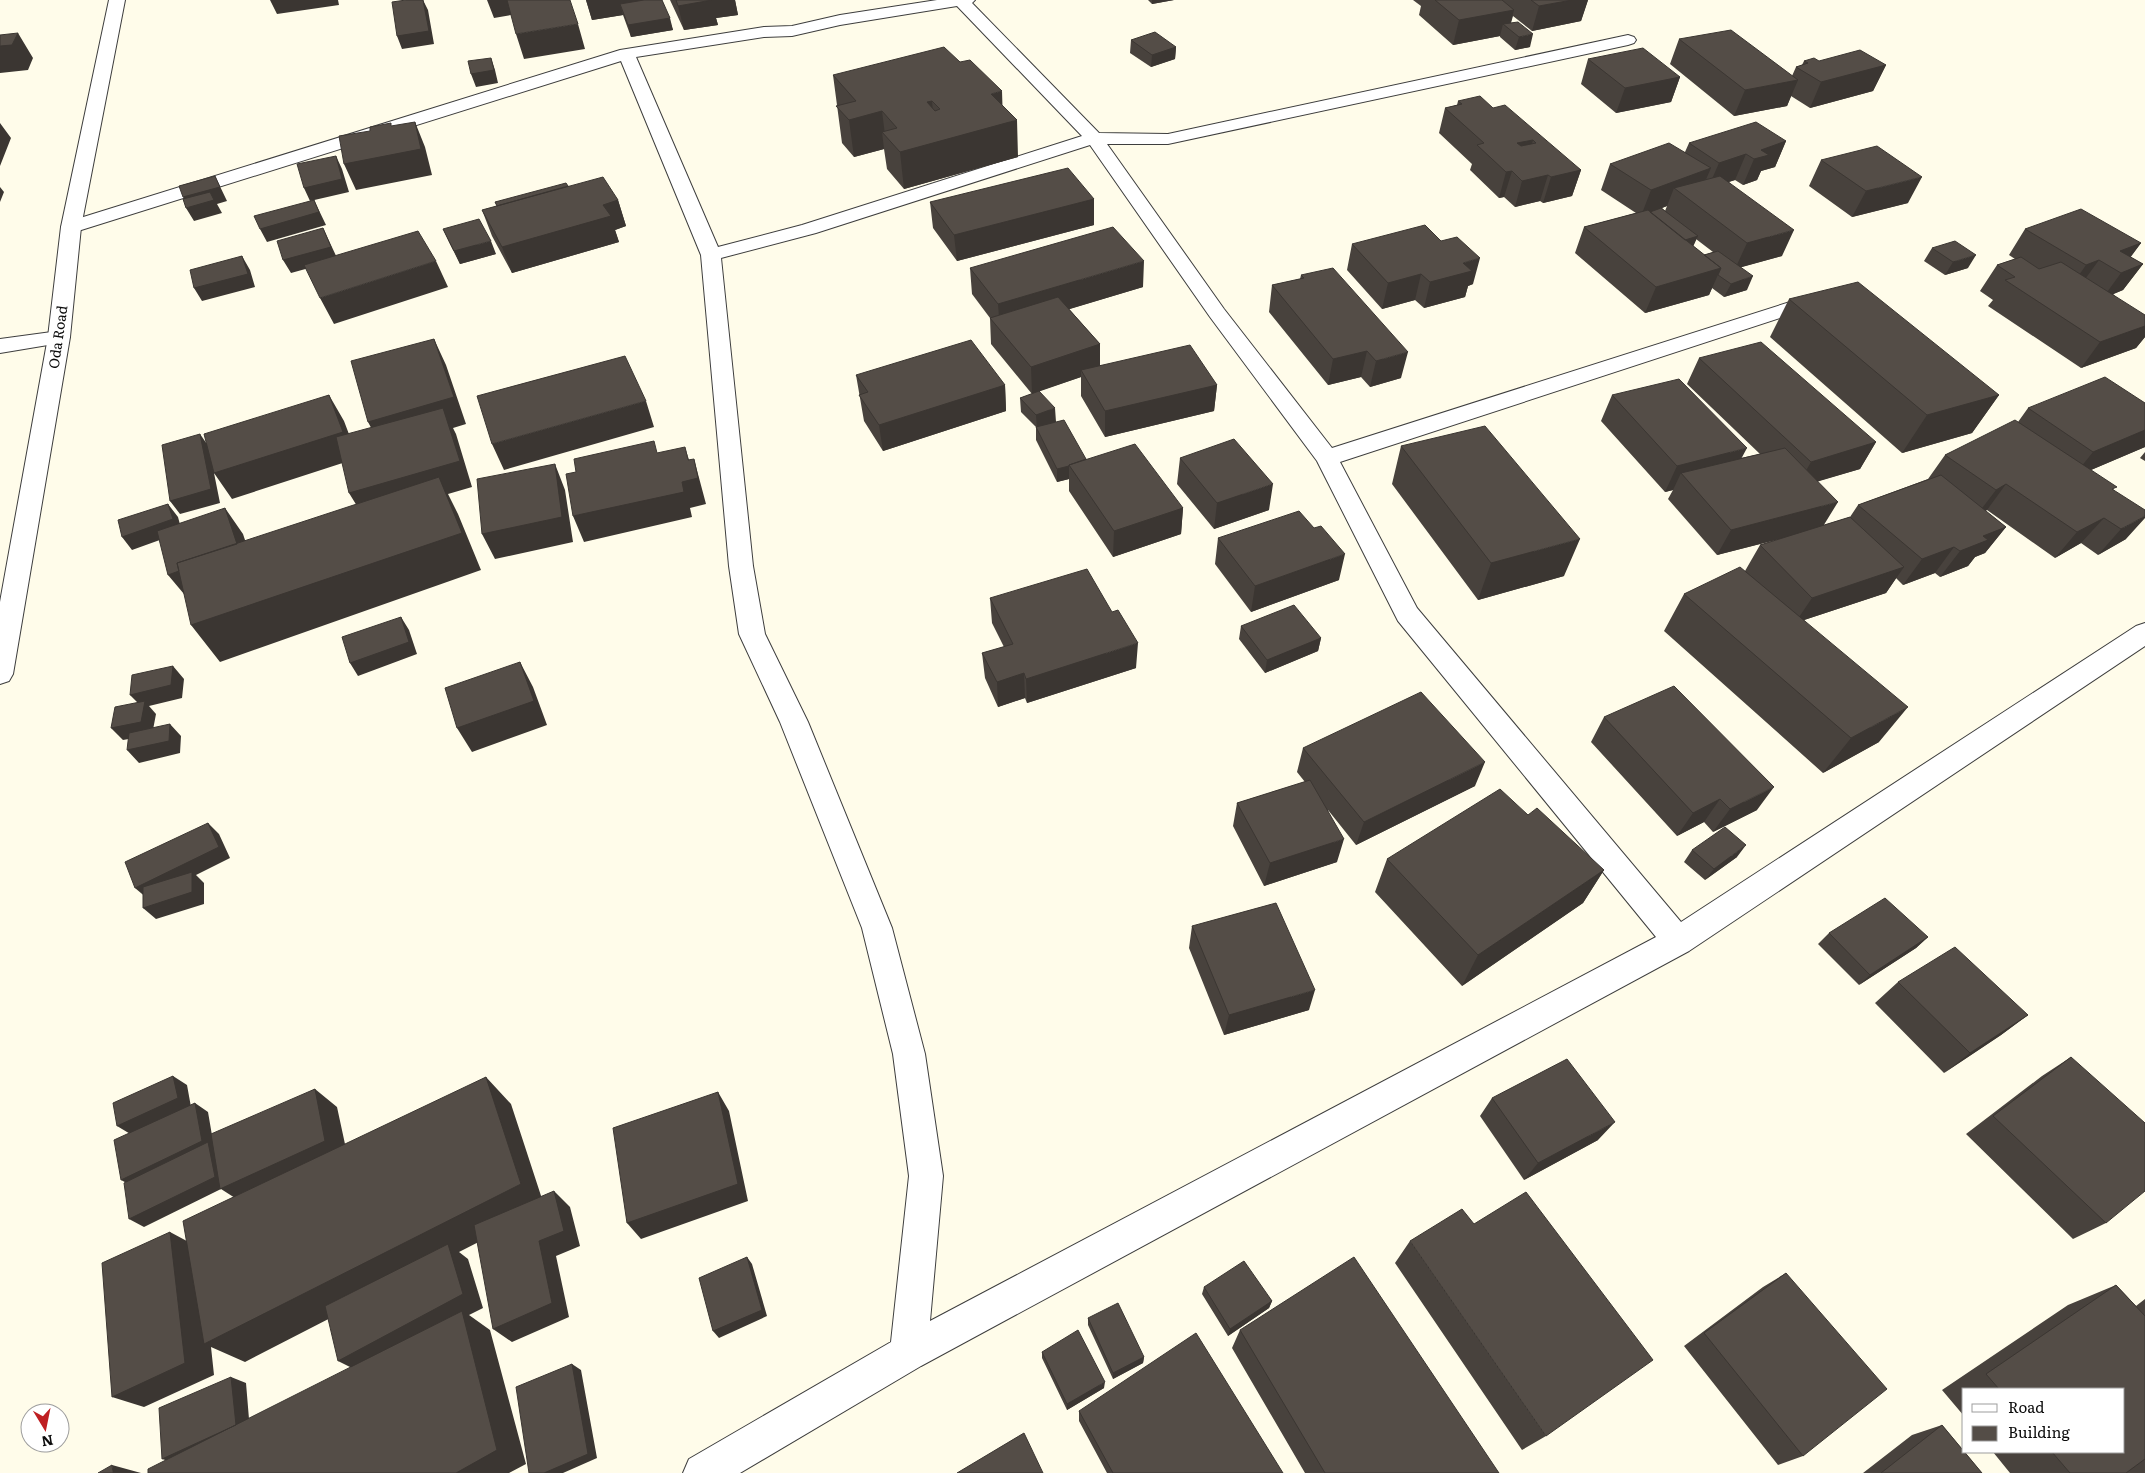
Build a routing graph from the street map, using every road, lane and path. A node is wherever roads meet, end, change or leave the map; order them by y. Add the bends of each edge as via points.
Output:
1 (117, 0) edge
2 (964, 1) edge
3 (1628, 40) dead end
4 (626, 54) junction
5 (1094, 138) junction
6 (71, 227) junction
7 (711, 255) junction
8 (1837, 293) edge
9 (59, 337) junction
10 (0, 346) edge
11 (1327, 458) junction
12 (2145, 633) edge
13 (0, 674) edge
14 (1678, 941) junction
15 (908, 1354) junction
16 (703, 1473) edge

1 - 6 street, Oda Road
2 - 4 street via 840,20 792,31 764,32
2 - 5 street
3 - 5 street via 1168,139
4 - 6 street
4 - 7 street
5 - 7 street via 809,229
5 - 11 street via 1217,313
6 - 9 street, Oda Road
7 - 15 street via 741,566 752,634 794,722 877,928 909,1054 926,1176
8 - 11 street
9 - 10 street
9 - 13 street, Oda Road
11 - 14 street via 1407,614
12 - 14 street
14 - 15 street
15 - 16 street

